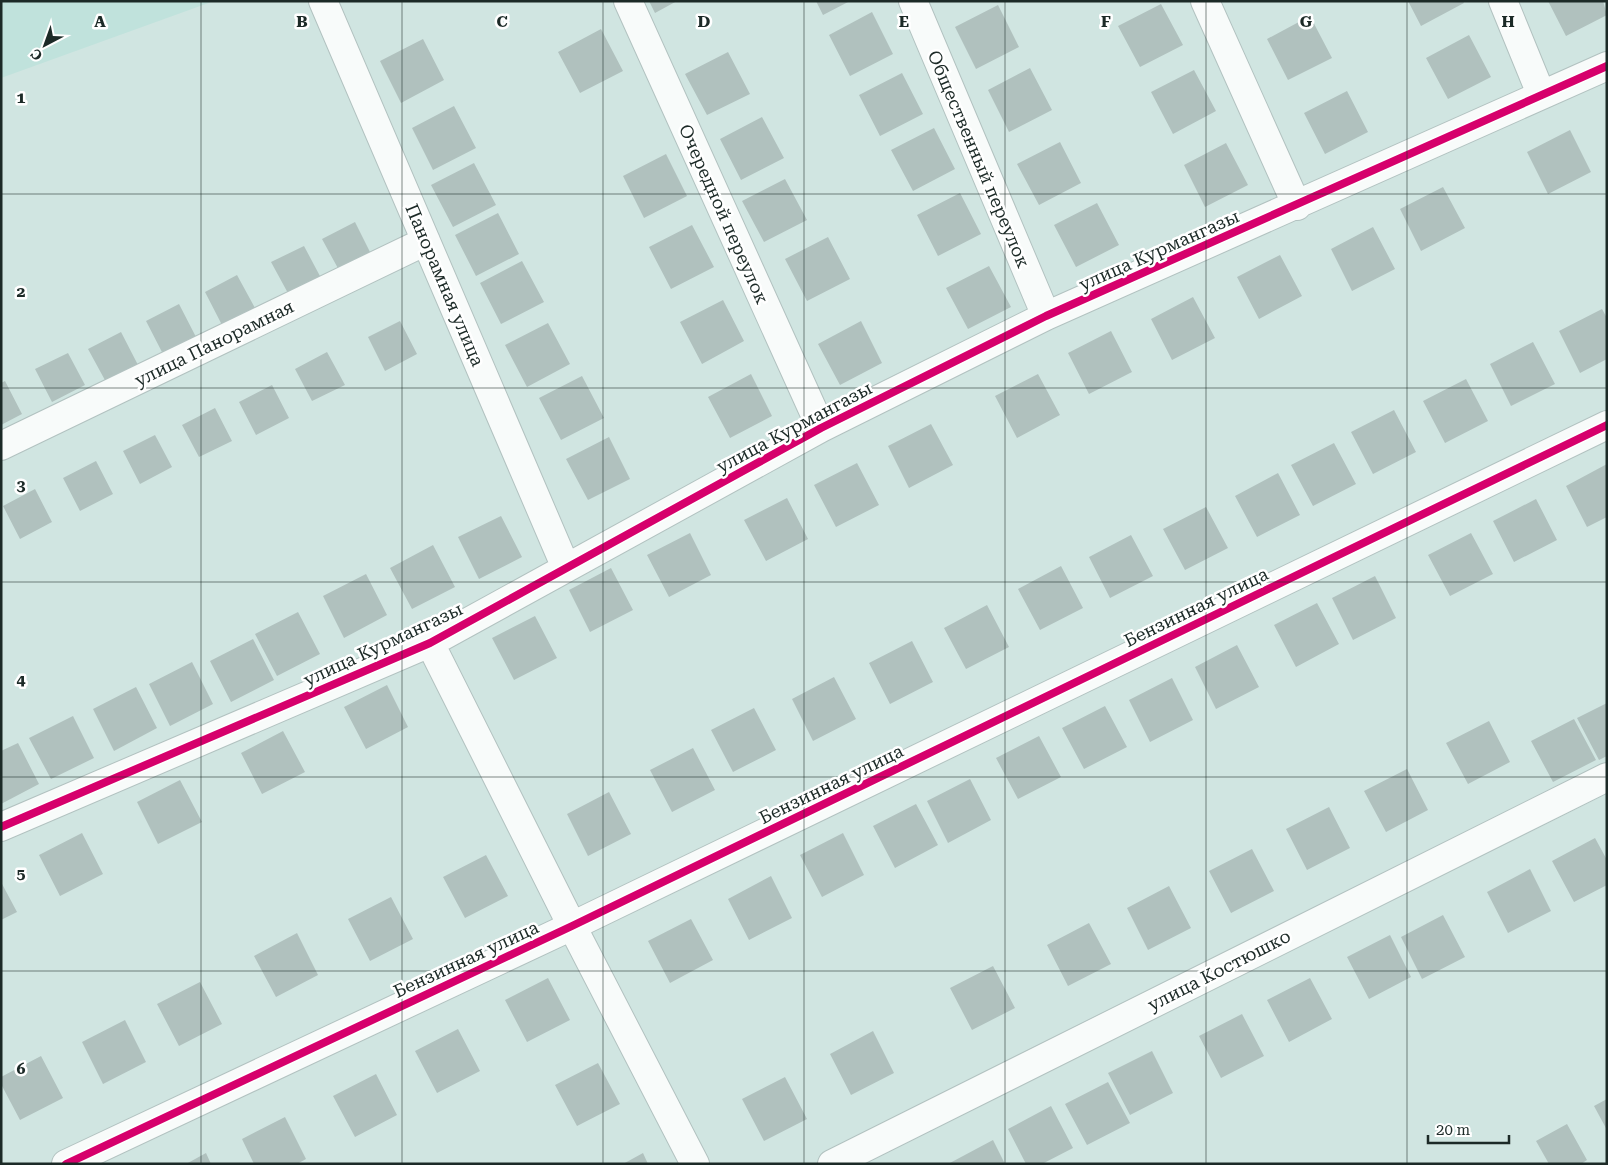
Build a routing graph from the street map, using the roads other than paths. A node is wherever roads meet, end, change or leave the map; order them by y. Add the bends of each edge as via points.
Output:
1 (323, 1) edge
2 (628, 1) edge
3 (912, 1) edge
4 (1205, 1) edge
5 (1503, 1) edge
6 (1607, 66) edge
7 (1541, 94) junction
8 (1297, 206) junction
9 (426, 241) junction
10 (1046, 316) junction
11 (1607, 425) edge
12 (820, 428) junction
13 (1, 446) edge
14 (566, 568) junction
15 (430, 643) junction
16 (1607, 777) edge
17 (1, 827) edge
18 (572, 926) junction
19 (66, 1164) edge
20 (695, 1164) edge
21 (832, 1164) edge

1 - 9 street, Панорамная улица
2 - 12 street, Очередной переулок
3 - 10 street, Общественный переулок
4 - 8 street
5 - 7 street
6 - 7 street, улица Курмангазы
7 - 8 street, улица Курмангазы
8 - 10 street, улица Курмангазы
9 - 13 street, улица Панорамная
9 - 14 street, Панорамная улица
10 - 12 street, улица Курмангазы
11 - 18 street, Бензинная улица
12 - 14 street, улица Курмангазы
14 - 15 street, улица Курмангазы
15 - 17 street, улица Курмангазы
15 - 18 street
16 - 21 street, улица Костюшко
18 - 19 street, Бензинная улица
18 - 20 street

